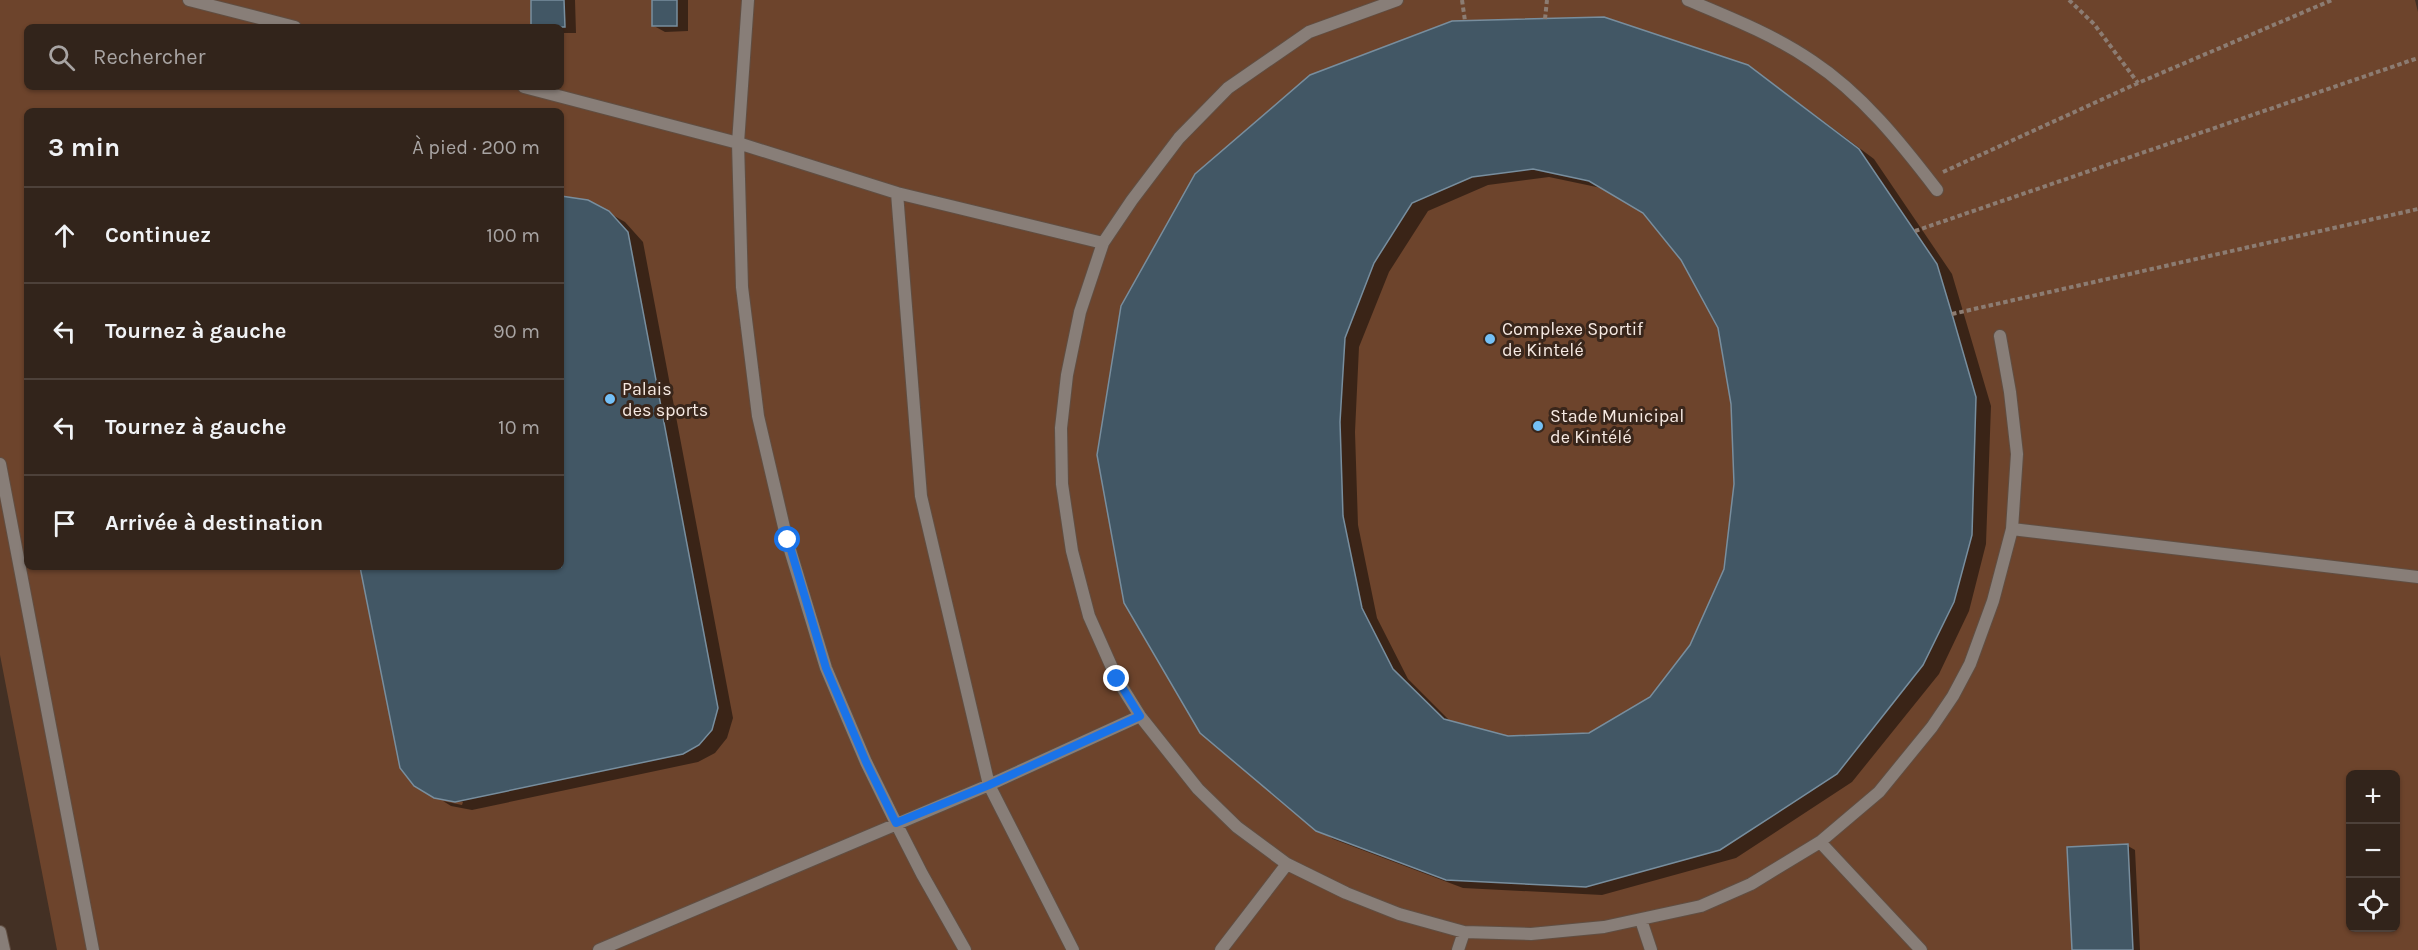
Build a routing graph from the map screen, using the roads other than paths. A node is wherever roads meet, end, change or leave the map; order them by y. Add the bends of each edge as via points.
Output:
1 (189, 0) edge
2 (748, 0) edge
3 (1396, 0) edge
4 (1688, 0) edge
5 (283, 24) edge
6 (535, 90) edge
7 (738, 143) junction
8 (1937, 190) dead end
9 (897, 193) junction
10 (1103, 243) junction
11 (2000, 336) dead end
12 (0, 464) edge
13 (2013, 529) junction
14 (2418, 577) edge
15 (1140, 716) junction
16 (989, 785) junction
17 (896, 823) junction
18 (1820, 842) junction
19 (1287, 864) junction
20 (1641, 920) junction
21 (0, 932) edge
22 (1464, 932) junction
23 (4, 950) edge
24 (93, 950) edge
25 (599, 950) edge
26 (965, 950) edge
27 (1073, 950) edge
28 (1221, 950) edge
29 (1458, 950) edge
30 (1651, 950) edge
31 (1921, 950) edge

1 - 5 street
2 - 7 street
3 - 10 street via 1309,32 1228,88 1179,138
4 - 8 street via 1768,34 1814,62 1898,139
6 - 7 street
7 - 9 street
7 - 17 street via 742,287 758,416 788,540 826,668
9 - 10 street
9 - 16 street via 921,496
10 - 15 street via 1080,312 1068,375 1061,428 1062,484 1072,552 1089,616 1117,679
11 - 13 street via 2017,454
12 - 24 street
13 - 14 street
13 - 18 street via 1993,601 1970,664 1953,696 1879,792
15 - 16 street
15 - 19 street via 1198,789 1237,827
16 - 17 street
16 - 27 street
17 - 25 street
17 - 26 street
18 - 20 street via 1751,884 1701,906
18 - 31 street
19 - 22 street via 1399,914
19 - 28 street
20 - 22 street via 1571,932
20 - 30 street
21 - 23 street
22 - 29 street

